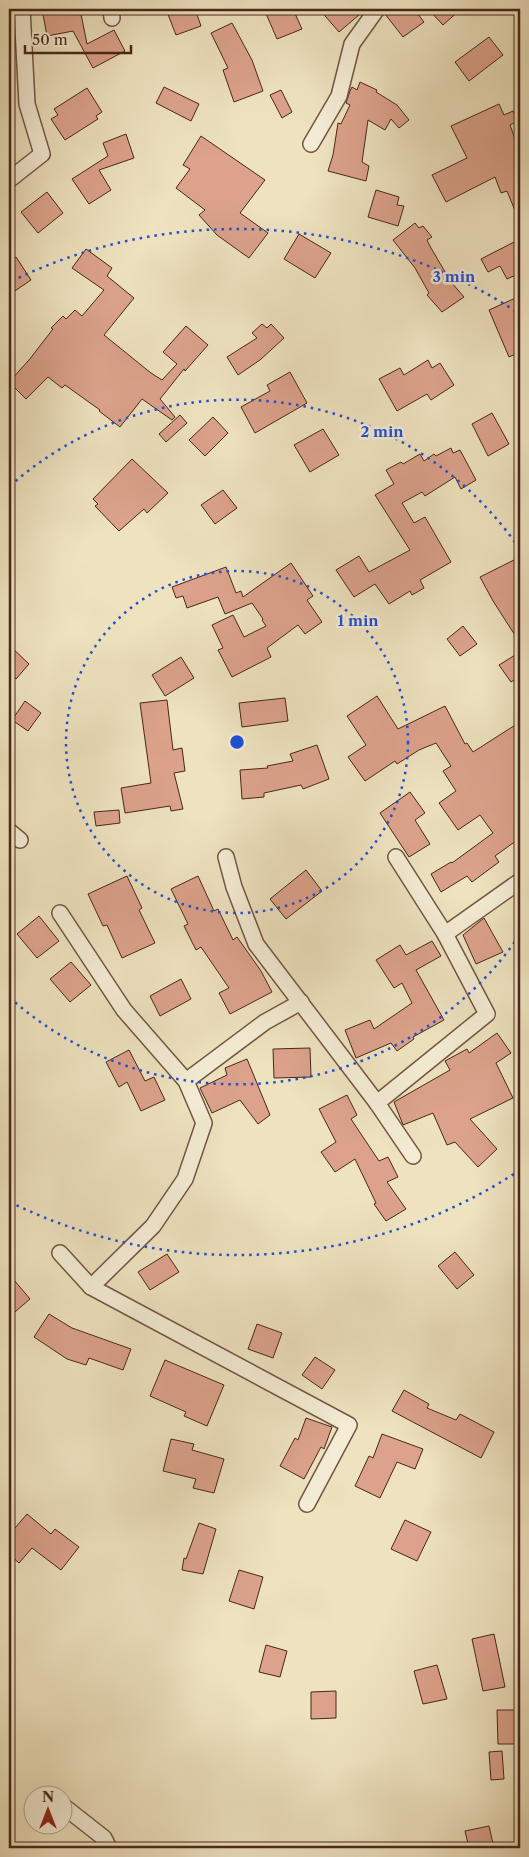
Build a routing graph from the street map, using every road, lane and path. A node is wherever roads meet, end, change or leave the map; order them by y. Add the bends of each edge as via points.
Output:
1 (22, 9) edge
2 (377, 9) edge
3 (311, 144) dead end
4 (9, 180) edge
5 (226, 857) dead end
6 (396, 857) dead end
7 (520, 881) edge
8 (60, 913) dead end
9 (445, 934) junction
10 (301, 1002) junction
11 (186, 1081) junction
12 (377, 1103) junction
13 (413, 1156) dead end
14 (60, 1253) dead end
15 (91, 1287) junction
16 (308, 1504) dead end
17 (72, 1813) edge
18 (110, 1848) edge

1 - 4 street via 27,104 42,154
2 - 3 street via 352,44 339,96
5 - 10 street via 256,944
6 - 9 street
7 - 9 street
8 - 11 street via 124,1010
9 - 12 street via 487,1014
10 - 11 street via 264,1022
10 - 12 street
11 - 15 street via 204,1124 185,1179 153,1226
12 - 13 street
14 - 15 street
15 - 16 street via 349,1425
17 - 18 street via 104,1838

